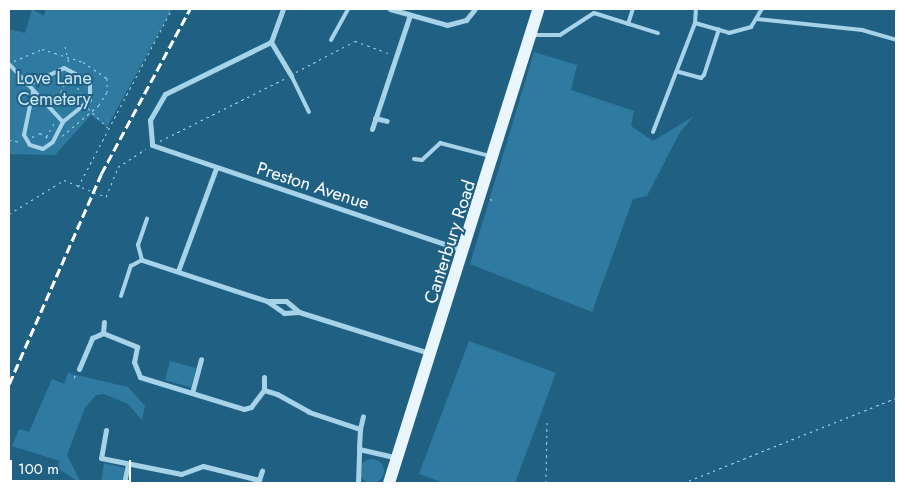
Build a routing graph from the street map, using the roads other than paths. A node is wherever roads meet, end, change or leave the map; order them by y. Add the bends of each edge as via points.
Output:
1 (283, 9) edge
2 (348, 9) edge
3 (390, 9) edge
4 (475, 9) edge
5 (538, 9) edge
6 (633, 9) edge
7 (696, 9) edge
8 (762, 9) edge
9 (410, 16) junction
10 (757, 19) junction
11 (695, 23) junction
12 (628, 24) junction
13 (719, 30) junction
14 (658, 33) dead end
15 (531, 34) junction
16 (331, 40) dead end
17 (896, 40) edge
18 (271, 42) junction
19 (9, 64) edge
20 (679, 72) junction
21 (291, 75) joint
22 (28, 85) junction
23 (33, 91) junction
24 (309, 112) dead end
25 (375, 118) junction
26 (63, 122) junction
27 (387, 122) dead end
28 (372, 129) dead end
29 (653, 132) dead end
30 (495, 157) junction
31 (414, 159) dead end
32 (216, 168) junction
33 (147, 219) dead end
34 (466, 251) junction
35 (142, 260) junction
36 (178, 271) junction
37 (121, 296) dead end
38 (267, 301) junction
39 (298, 312) junction
40 (104, 322) dead end
41 (103, 333) junction
42 (432, 354) junction
43 (200, 359) dead end
44 (79, 369) dead end
45 (264, 377) dead end
46 (264, 390) junction
47 (192, 393) junction
48 (363, 416) dead end
49 (360, 428) junction
50 (106, 430) dead end
51 (359, 449) junction
52 (398, 458) junction
53 (128, 464) junction
54 (262, 471) dead end
55 (259, 482) edge
56 (124, 483) edge
57 (358, 483) edge
58 (390, 483) edge

1 - 18 street
2 - 16 lane
3 - 9 street
4 - 9 street via 455,25
5 - 15 main road, Canterbury Road
6 - 12 lane
7 - 11 lane
8 - 10 lane
9 - 25 street
10 - 13 lane via 738,32
10 - 17 lane via 862,30
11 - 13 lane
11 - 20 lane
12 - 14 lane
12 - 15 lane via 594,13 560,35
13 - 20 lane via 704,75 701,78
15 - 30 main road, Canterbury Road
18 - 21 street
18 - 32 street, Preston Avenue via 165,94 150,120 152,145
19 - 22 lane
20 - 29 lane
21 - 24 lane
22 - 23 lane
22 - 26 lane via 70,68 90,81 92,93 86,106
23 - 26 lane
23 - 26 lane via 27,140 43,149
25 - 27 street
25 - 28 street
30 - 31 lane via 440,143 422,160
30 - 34 main road, Canterbury Road
32 - 34 street, Preston Avenue
32 - 36 street
33 - 35 lane via 138,245
34 - 42 main road, Canterbury Road
35 - 36 street
35 - 37 lane via 131,266
36 - 38 street
38 - 39 street via 284,313
38 - 39 street via 286,301
39 - 42 street
40 - 41 street
41 - 44 street via 92,338
41 - 47 street via 138,344 136,374
42 - 52 main road, Canterbury Road
43 - 47 street
45 - 46 street
46 - 47 street via 252,407 244,409
46 - 49 street via 309,412
48 - 49 street
49 - 51 street
50 - 53 street via 101,458
51 - 52 street
51 - 57 street
52 - 58 main road, Canterbury Road
53 - 55 street via 181,474 203,466
53 - 56 street
54 - 55 street

